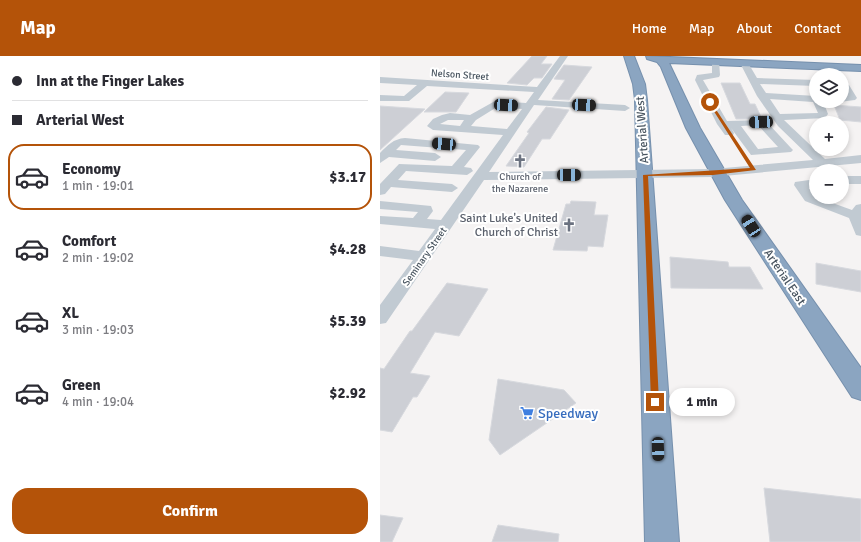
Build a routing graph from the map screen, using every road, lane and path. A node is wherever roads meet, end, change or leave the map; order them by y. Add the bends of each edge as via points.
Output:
1 (564, 56) edge
2 (629, 56) edge
3 (656, 57) edge
4 (744, 62) junction
5 (716, 66) junction
6 (691, 68) dead end
7 (861, 68) edge
8 (380, 80) edge
9 (754, 81) junction
10 (809, 83) edge
11 (421, 86) junction
12 (849, 87) edge
13 (380, 88) edge
14 (849, 88) edge
15 (861, 88) edge
16 (539, 90) junction
17 (861, 92) edge
18 (762, 96) junction
19 (380, 98) edge
20 (809, 101) edge
21 (809, 103) edge
22 (530, 104) junction
23 (769, 106) junction
24 (625, 108) dead end
25 (820, 108) edge
26 (472, 118) junction
27 (777, 118) junction
28 (463, 130) junction
29 (510, 132) junction
30 (383, 156) edge
31 (857, 160) edge
32 (824, 163) junction
33 (380, 165) edge
34 (403, 167) junction
35 (456, 170) junction
36 (753, 170) junction
37 (718, 173) junction
38 (481, 174) junction
39 (861, 174) edge
40 (645, 175) junction
41 (849, 180) edge
42 (861, 180) edge
43 (809, 184) edge
44 (384, 187) edge
45 (452, 188) dead end
46 (809, 197) edge
47 (831, 204) edge
48 (380, 205) edge
49 (858, 212) edge
50 (380, 220) edge
51 (417, 223) junction
52 (445, 225) junction
53 (861, 232) edge
54 (380, 251) edge
55 (423, 256) junction
56 (380, 318) edge
57 (861, 389) edge
58 (662, 542) edge

1 - 16 street, Seminary Street
2 - 40 highway, Arterial West via 639,84
3 - 5 highway
3 - 37 highway, Arterial East via 680,95 692,128
4 - 5 highway
4 - 7 highway
4 - 9 street
5 - 6 street
5 - 36 street via 716,75 700,77 700,80 710,102 728,123
8 - 11 street, Nelson Street
9 - 10 street
9 - 18 street
11 - 13 street
11 - 16 street, Nelson Street
11 - 19 street via 406,99
12 - 15 street
14 - 17 street
16 - 22 street, Seminary Street
18 - 20 street
18 - 23 street
21 - 23 street
22 - 24 street
22 - 26 street via 495,104
22 - 29 street, Seminary Street
23 - 27 street
25 - 27 street via 822,116
26 - 28 street
26 - 28 street via 440,117 432,126
27 - 32 street
28 - 29 street
29 - 38 street, Seminary Street
30 - 35 street via 465,159
31 - 32 street
31 - 39 street
32 - 36 street
33 - 34 street
34 - 35 street
34 - 44 street
35 - 38 street
36 - 37 street
37 - 40 street
37 - 57 highway, Arterial East
38 - 40 street
38 - 52 street, Seminary Street
40 - 58 highway, Arterial West
41 - 42 street
43 - 46 street via 800,185
44 - 45 street
47 - 49 street
48 - 51 street via 426,209
49 - 53 street
50 - 51 street
51 - 52 street
52 - 55 street, Seminary Street
54 - 55 street
55 - 56 street, Seminary Street

